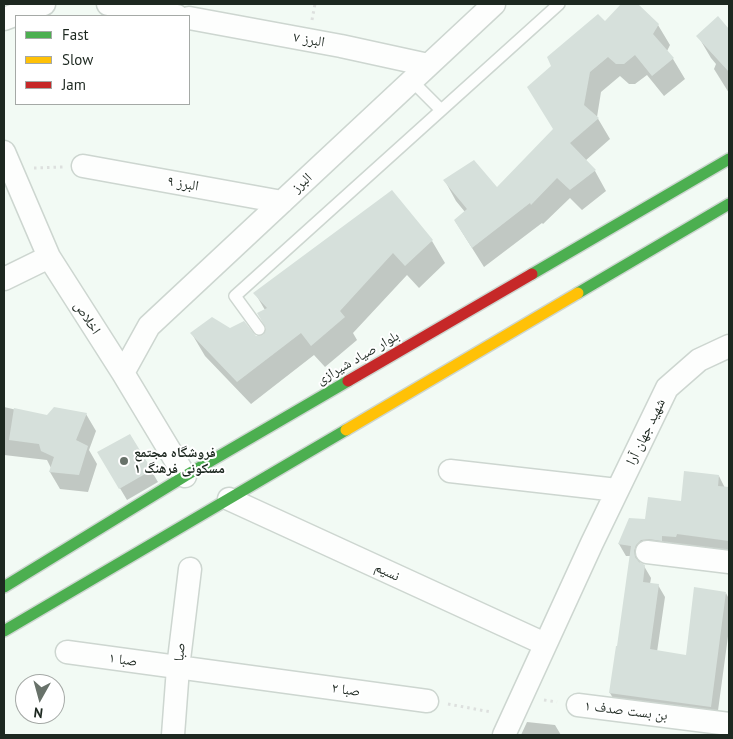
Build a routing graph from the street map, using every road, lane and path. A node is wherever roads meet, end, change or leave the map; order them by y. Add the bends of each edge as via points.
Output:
1 (44, 4) edge
2 (108, 4) edge
3 (494, 4) edge
4 (559, 4) edge
5 (172, 15) edge
6 (190, 18) edge
7 (4, 19) edge
8 (428, 65) junction
9 (411, 80) junction
10 (441, 110) junction
11 (729, 159) edge
12 (7, 161) edge
13 (83, 166) joint
14 (282, 202) junction
15 (729, 204) edge
16 (49, 258) junction
17 (4, 279) edge
18 (259, 329) dead end
19 (729, 346) edge
20 (123, 373) junction
21 (450, 471) dead end
22 (185, 476) junction
23 (618, 490) junction
24 (229, 500) junction
25 (647, 552) dead end
26 (729, 562) edge
27 (190, 569) dead end
28 (4, 587) edge
29 (4, 631) edge
30 (545, 644) junction
31 (67, 652) dead end
32 (178, 668) junction
33 (426, 701) joint
34 (578, 705) joint
35 (513, 716) edge
36 (729, 724) edge
37 (173, 735) edge

1 - 7 street
2 - 5 street
3 - 8 street, البرز
4 - 10 lane
6 - 8 street, البرز ۷
8 - 9 street, البرز
9 - 10 lane
9 - 14 street, البرز
10 - 18 lane via 235,296
11 - 22 main road, بلوار صیاد شیرازی
12 - 13 path
12 - 16 street, اخلاص
13 - 14 street, البرز ۹
14 - 20 street, البرز via 150,326
15 - 24 main road
16 - 17 street
16 - 20 street, اخلاص
19 - 23 street, شهید جهان آرا via 700,360 667,388
20 - 22 street, اخلاص
21 - 23 street
22 - 28 main road, بلوار صیاد شیرازی
23 - 30 street, شهید جهان آرا
24 - 29 main road
24 - 30 street, نسیم
25 - 26 street
27 - 32 street, صبا
30 - 35 street, شهید جهان آرا
31 - 32 street, صبا ۱
32 - 33 street, صبا ۲
32 - 37 street, صبا
33 - 35 path
34 - 35 path, بن بست صدف ۱
34 - 36 street, بن بست صدف ۱

